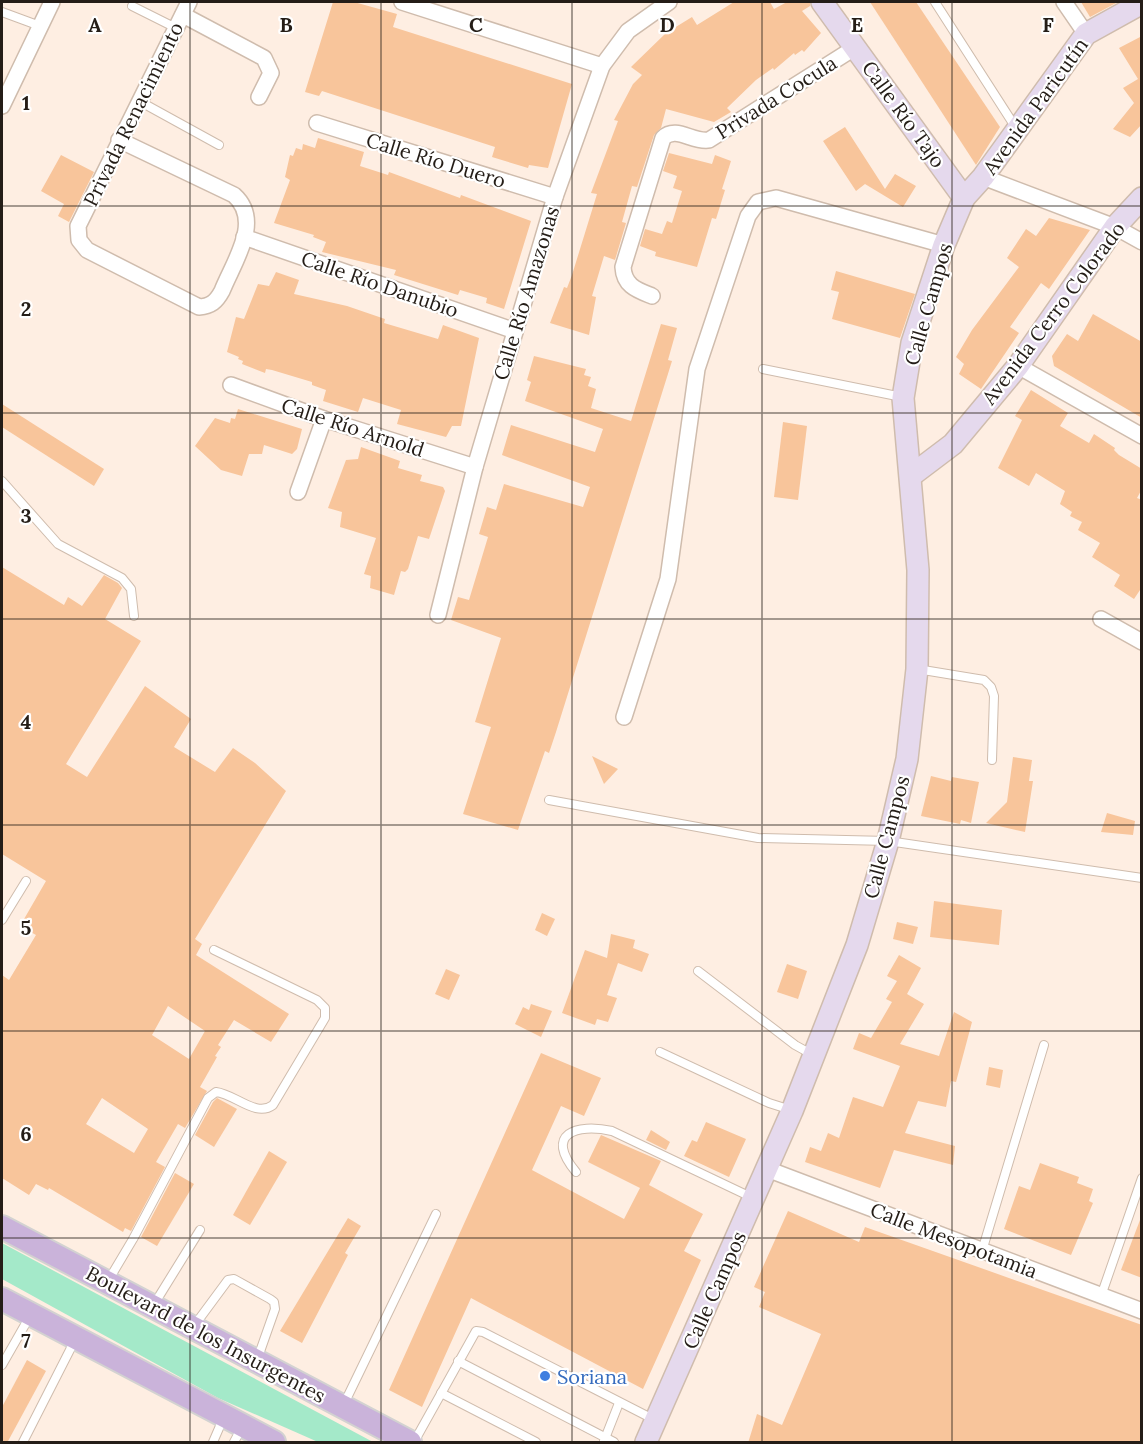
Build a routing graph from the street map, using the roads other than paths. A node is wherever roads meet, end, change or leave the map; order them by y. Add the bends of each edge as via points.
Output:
1 (52, 2) edge
2 (402, 2) edge
3 (669, 2) edge
4 (822, 2) edge
5 (935, 2) edge
6 (1064, 2) edge
7 (1142, 3) edge
8 (132, 6) dead end
9 (2, 12) edge
10 (183, 15) edge
11 (40, 26) junction
12 (1086, 34) junction
13 (856, 47) junction
14 (602, 66) junction
15 (259, 97) dead end
16 (139, 101) junction
17 (2, 106) edge
18 (317, 123) dead end
19 (1017, 130) junction
20 (119, 140) junction
21 (219, 145) dead end
22 (983, 177) junction
23 (555, 197) junction
24 (964, 198) junction
25 (1142, 198) edge
26 (1115, 227) junction
27 (244, 237) junction
28 (1142, 242) edge
29 (944, 245) junction
30 (652, 296) dead end
31 (515, 331) junction
32 (1018, 366) junction
33 (763, 369) dead end
34 (231, 386) dead end
35 (903, 398) junction
36 (324, 419) junction
37 (1142, 436) edge
38 (475, 467) junction
39 (912, 475) junction
40 (2, 481) edge
41 (298, 492) dead end
42 (438, 615) dead end
43 (134, 616) dead end
44 (1101, 619) dead end
45 (1142, 642) edge
46 (917, 669) junction
47 (624, 717) dead end
48 (992, 760) dead end
49 (549, 800) dead end
50 (888, 841) junction
51 (1142, 878) edge
52 (26, 881) dead end
53 (2, 920) edge
54 (214, 950) dead end
55 (698, 971) dead end
56 (1044, 1045) dead end
57 (660, 1052) dead end
58 (814, 1056) junction
59 (792, 1111) junction
60 (767, 1169) junction
61 (576, 1172) dead end
62 (1142, 1178) edge
63 (754, 1199) junction
64 (436, 1214) dead end
65 (2, 1227) edge
66 (200, 1230) dead end
67 (982, 1251) junction
68 (107, 1283) junction
69 (1101, 1296) junction
70 (2, 1299) edge
71 (152, 1307) junction
72 (1142, 1311) edge
73 (31, 1314) junction
74 (193, 1328) junction
75 (75, 1338) junction
76 (458, 1361) junction
77 (256, 1362) junction
78 (2, 1365) edge
79 (441, 1393) junction
80 (619, 1403) junction
81 (344, 1406) junction
82 (656, 1420) junction
83 (234, 1428) edge
84 (605, 1441) edge
85 (23, 1443) edge
86 (213, 1443) edge
87 (274, 1443) edge
88 (412, 1443) edge
89 (536, 1443) edge
90 (614, 1443) edge
91 (646, 1443) edge

1 - 11 street
2 - 14 street
3 - 14 street, Calle Río Amazonas via 628,31
4 - 13 street, Calle Río Tajo
5 - 19 lane
6 - 12 street
7 - 12 street, Avenida Paricutín
8 - 10 lane
9 - 11 lane
10 - 15 street via 264,58 271,73
10 - 16 street, Privada Renacimiento
11 - 17 street
12 - 19 street, Avenida Paricutín
13 - 24 street, Calle Río Tajo
13 - 30 street, Privada Cocula via 709,140 674,132 663,138 623,267 629,285
14 - 23 street, Calle Río Amazonas
16 - 20 street, Privada Renacimiento
16 - 21 lane
18 - 23 street, Calle Río Duero
19 - 22 street, Avenida Paricutín
20 - 27 street via 234,195 247,212 249,225
20 - 27 street, Privada Renacimiento via 78,226 79,240 87,250 199,307 207,307 216,301
22 - 24 street, Avenida Paricutín
22 - 26 street
23 - 31 street, Calle Río Amazonas
24 - 29 street, Calle Campos
25 - 26 street, Avenida Cerro Colorado
26 - 28 street
26 - 32 street, Avenida Cerro Colorado
27 - 31 street, Calle Río Danubio
29 - 35 street, Calle Campos via 912,343
29 - 47 street via 776,198 758,202 748,216 697,369 668,579
31 - 38 street, Calle Río Amazonas
32 - 37 street
32 - 39 street, Avenida Cerro Colorado via 953,444
33 - 35 lane
34 - 36 street, Calle Río Arnold
35 - 39 street, Calle Campos
36 - 38 street, Calle Río Arnold
36 - 41 street
38 - 42 street, Calle Río Amazonas
39 - 46 street, Calle Campos via 918,570
40 - 43 lane via 58,544 122,579 131,589
44 - 45 street
46 - 48 lane via 984,680 991,687
46 - 50 street, Calle Campos via 907,759
49 - 50 lane via 758,838
50 - 51 lane
50 - 58 street, Calle Campos via 857,945
52 - 53 lane
54 - 68 lane via 317,1000 325,1008 325,1018 267,1110 260,1111 226,1093 216,1092 208,1098
55 - 58 lane
56 - 67 lane
57 - 59 lane
58 - 59 street, Calle Campos
59 - 60 street, Calle Campos
60 - 63 street, Calle Campos
60 - 67 street, Calle Mesopotamia
61 - 63 lane via 562,1147 566,1135 576,1128 592,1126 612,1131
62 - 69 lane
63 - 82 street, Calle Campos
64 - 81 lane
65 - 68 main road, Boulevard de los Insurgentes
66 - 71 lane
67 - 69 street, Calle Mesopotamia
68 - 71 main road, Boulevard de los Insurgentes
69 - 72 street, Calle Mesopotamia
70 - 73 main road
71 - 74 main road, Boulevard de los Insurgentes
73 - 75 main road
73 - 78 lane
74 - 77 main road, Boulevard de los Insurgentes
74 - 77 lane via 223,1285 234,1279 274,1302
75 - 83 main road
75 - 85 lane
76 - 79 lane
76 - 80 lane via 476,1331 483,1332
76 - 84 lane
77 - 81 main road, Boulevard de los Insurgentes
79 - 88 lane
79 - 89 lane
80 - 82 lane
80 - 84 lane
81 - 88 main road, Boulevard de los Insurgentes
82 - 91 street, Calle Campos
83 - 86 lane
83 - 87 main road
84 - 90 lane

